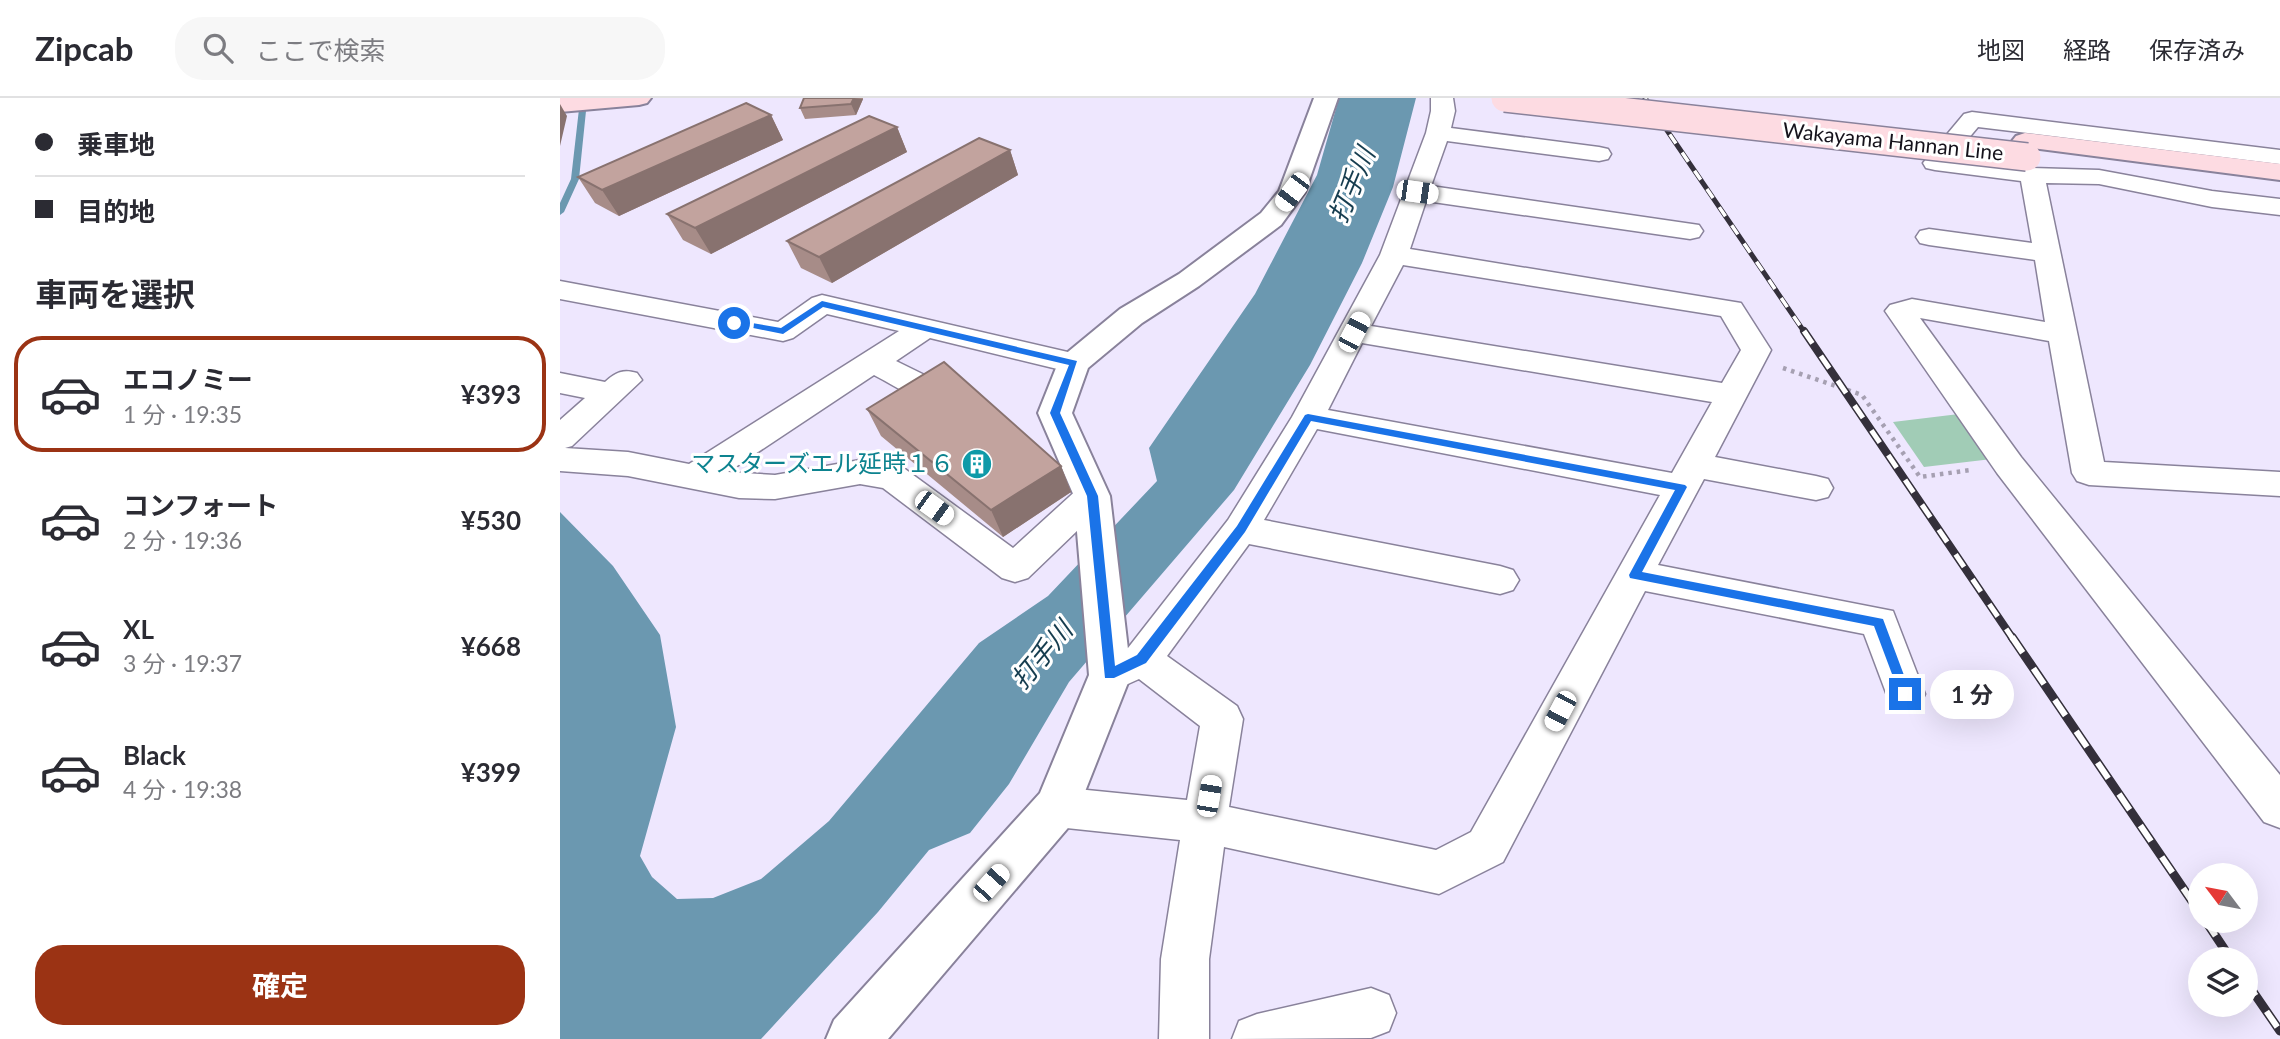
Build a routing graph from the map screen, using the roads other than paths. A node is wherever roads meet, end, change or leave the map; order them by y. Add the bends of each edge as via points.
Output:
1 (639, 98) edge
2 (1326, 98) edge
3 (1442, 98) edge
4 (1505, 98) edge
5 (1636, 98) edge
6 (1989, 98) edge
7 (560, 105) edge
8 (1972, 119) junction
9 (1438, 133) junction
10 (1599, 154) dead end
11 (2280, 157) edge
12 (2028, 158) junction
13 (2280, 172) edge
14 (2280, 189) edge
15 (1417, 192) junction
16 (2280, 207) edge
17 (1690, 231) dead end
18 (1929, 237) dead end
19 (2048, 254) junction
20 (1394, 256) junction
21 (560, 290) edge
22 (925, 328) junction
23 (1354, 332) junction
24 (2064, 334) junction
25 (873, 362) junction
26 (1074, 363) junction
27 (560, 383) edge
28 (938, 394) edge
29 (1732, 395) junction
30 (1308, 417) junction
31 (560, 438) edge
32 (560, 459) edge
33 (1688, 476) junction
34 (692, 478) junction
35 (2280, 484) edge
36 (1816, 488) dead end
37 (1092, 496) junction
38 (1241, 529) junction
39 (1634, 575) junction
40 (1500, 580) dead end
41 (1120, 660) junction
42 (1905, 694) dead end
43 (1057, 807) junction
44 (2280, 808) edge
45 (1205, 822) junction
46 (1371, 1013) dead end
47 (853, 1039) edge
48 (1184, 1039) edge
49 (1257, 1039) edge

1 - 7 main road
2 - 26 street via 1292,192 1271,219 1131,316
3 - 9 street
4 - 12 main road, Wakayama Hannan Line, bridge
5 - 12 main road, Wakayama Hannan Line
6 - 8 street
8 - 11 street
8 - 12 street via 1935,163
9 - 10 street
9 - 15 street
12 - 13 main road, Wakayama Hannan Line
12 - 14 main road, Wakayama Hannan Line
12 - 16 street via 2212,199
12 - 19 street
15 - 17 street
15 - 20 street
18 - 19 street
19 - 24 street
20 - 23 street
20 - 29 street via 1731,309 1756,350
21 - 22 street via 783,332 822,304
22 - 25 street
22 - 26 street
23 - 29 street
23 - 30 street
24 - 35 street via 2089,473
24 - 44 street via 1912,308 1900,311 2009,465
25 - 28 street
25 - 34 street
26 - 37 street via 1055,413
27 - 31 street via 618,386
29 - 33 street
30 - 33 street
30 - 38 street
32 - 34 street via 628,464
33 - 36 street
33 - 39 street
34 - 37 street via 775,487 859,472 893,478 1015,568
37 - 41 street
38 - 40 street
38 - 41 street
39 - 42 street via 1879,622
39 - 45 street via 1487,847 1439,872
41 - 43 street
41 - 45 street via 1222,719
43 - 45 street
43 - 47 street
45 - 48 street via 1185,959
46 - 49 street

